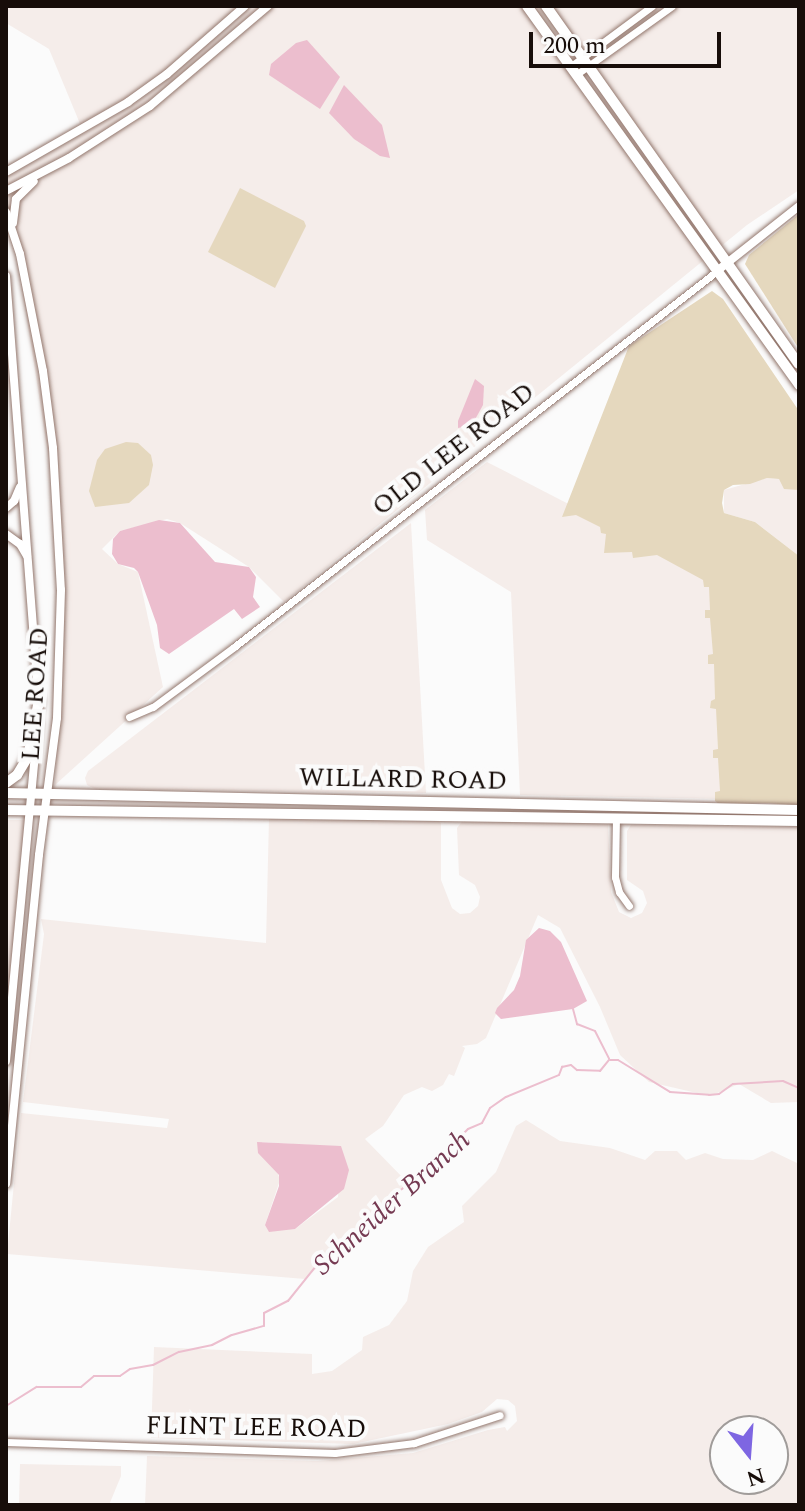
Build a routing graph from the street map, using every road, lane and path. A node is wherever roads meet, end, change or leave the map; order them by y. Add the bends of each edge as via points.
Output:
1 (245, 6) edge
2 (268, 6) edge
3 (527, 6) edge
4 (546, 6) edge
5 (652, 6) edge
6 (672, 6) edge
7 (585, 61) junction
8 (574, 70) junction
9 (57, 146) junction
10 (61, 162) junction
11 (6, 164) edge
12 (6, 172) edge
13 (6, 191) edge
14 (799, 206) edge
15 (6, 212) edge
16 (14, 236) junction
17 (728, 262) junction
18 (717, 271) junction
19 (6, 276) edge
20 (799, 364) edge
21 (799, 385) edge
22 (22, 474) junction
23 (6, 508) edge
24 (6, 534) edge
25 (29, 560) junction
26 (39, 700) junction
27 (129, 717) dead end
28 (6, 783) edge
29 (6, 793) edge
30 (32, 794) junction
31 (49, 794) junction
32 (616, 807) junction
33 (31, 809) junction
34 (47, 809) junction
35 (6, 810) edge
36 (799, 810) edge
37 (616, 819) junction
38 (799, 821) edge
39 (629, 906) dead end
40 (6, 1061) edge
41 (8, 1106) edge
42 (6, 1183) edge
43 (500, 1415) dead end
44 (6, 1442) edge

1 - 9 street via 146,89
2 - 10 street via 180,84
3 - 8 main road
4 - 7 main road
5 - 7 street
6 - 7 street
7 - 8 street
7 - 17 main road
8 - 18 main road
9 - 11 street
9 - 12 street
10 - 13 street
10 - 16 street via 19,194
14 - 17 street, OLD LEE ROAD
15 - 16 street, LEE ROAD
16 - 31 street, LEE ROAD via 43,371 60,561 61,665
17 - 18 street, OLD LEE ROAD
17 - 20 main road
18 - 21 main road
18 - 27 street, OLD LEE ROAD via 234,647 153,707
19 - 22 street, LEE ROAD
22 - 23 street via 17,496
22 - 25 street, LEE ROAD
24 - 25 street
25 - 26 street, LEE ROAD
26 - 28 main road via 28,757
26 - 30 street, LEE ROAD
29 - 30 main road, WILLARD ROAD
30 - 31 main road, WILLARD ROAD
30 - 33 street, LEE ROAD
31 - 32 main road, WILLARD ROAD
31 - 34 street, LEE ROAD
32 - 36 main road, WILLARD ROAD
32 - 37 street
33 - 34 main road, WILLARD ROAD
33 - 35 main road, WILLARD ROAD
33 - 40 street, LEE ROAD
34 - 37 main road, WILLARD ROAD
34 - 41 street, LEE ROAD
37 - 38 main road, WILLARD ROAD
37 - 39 street via 615,877
41 - 42 street, LEE ROAD
43 - 44 street, FLINT LEE ROAD via 422,1442 335,1453

